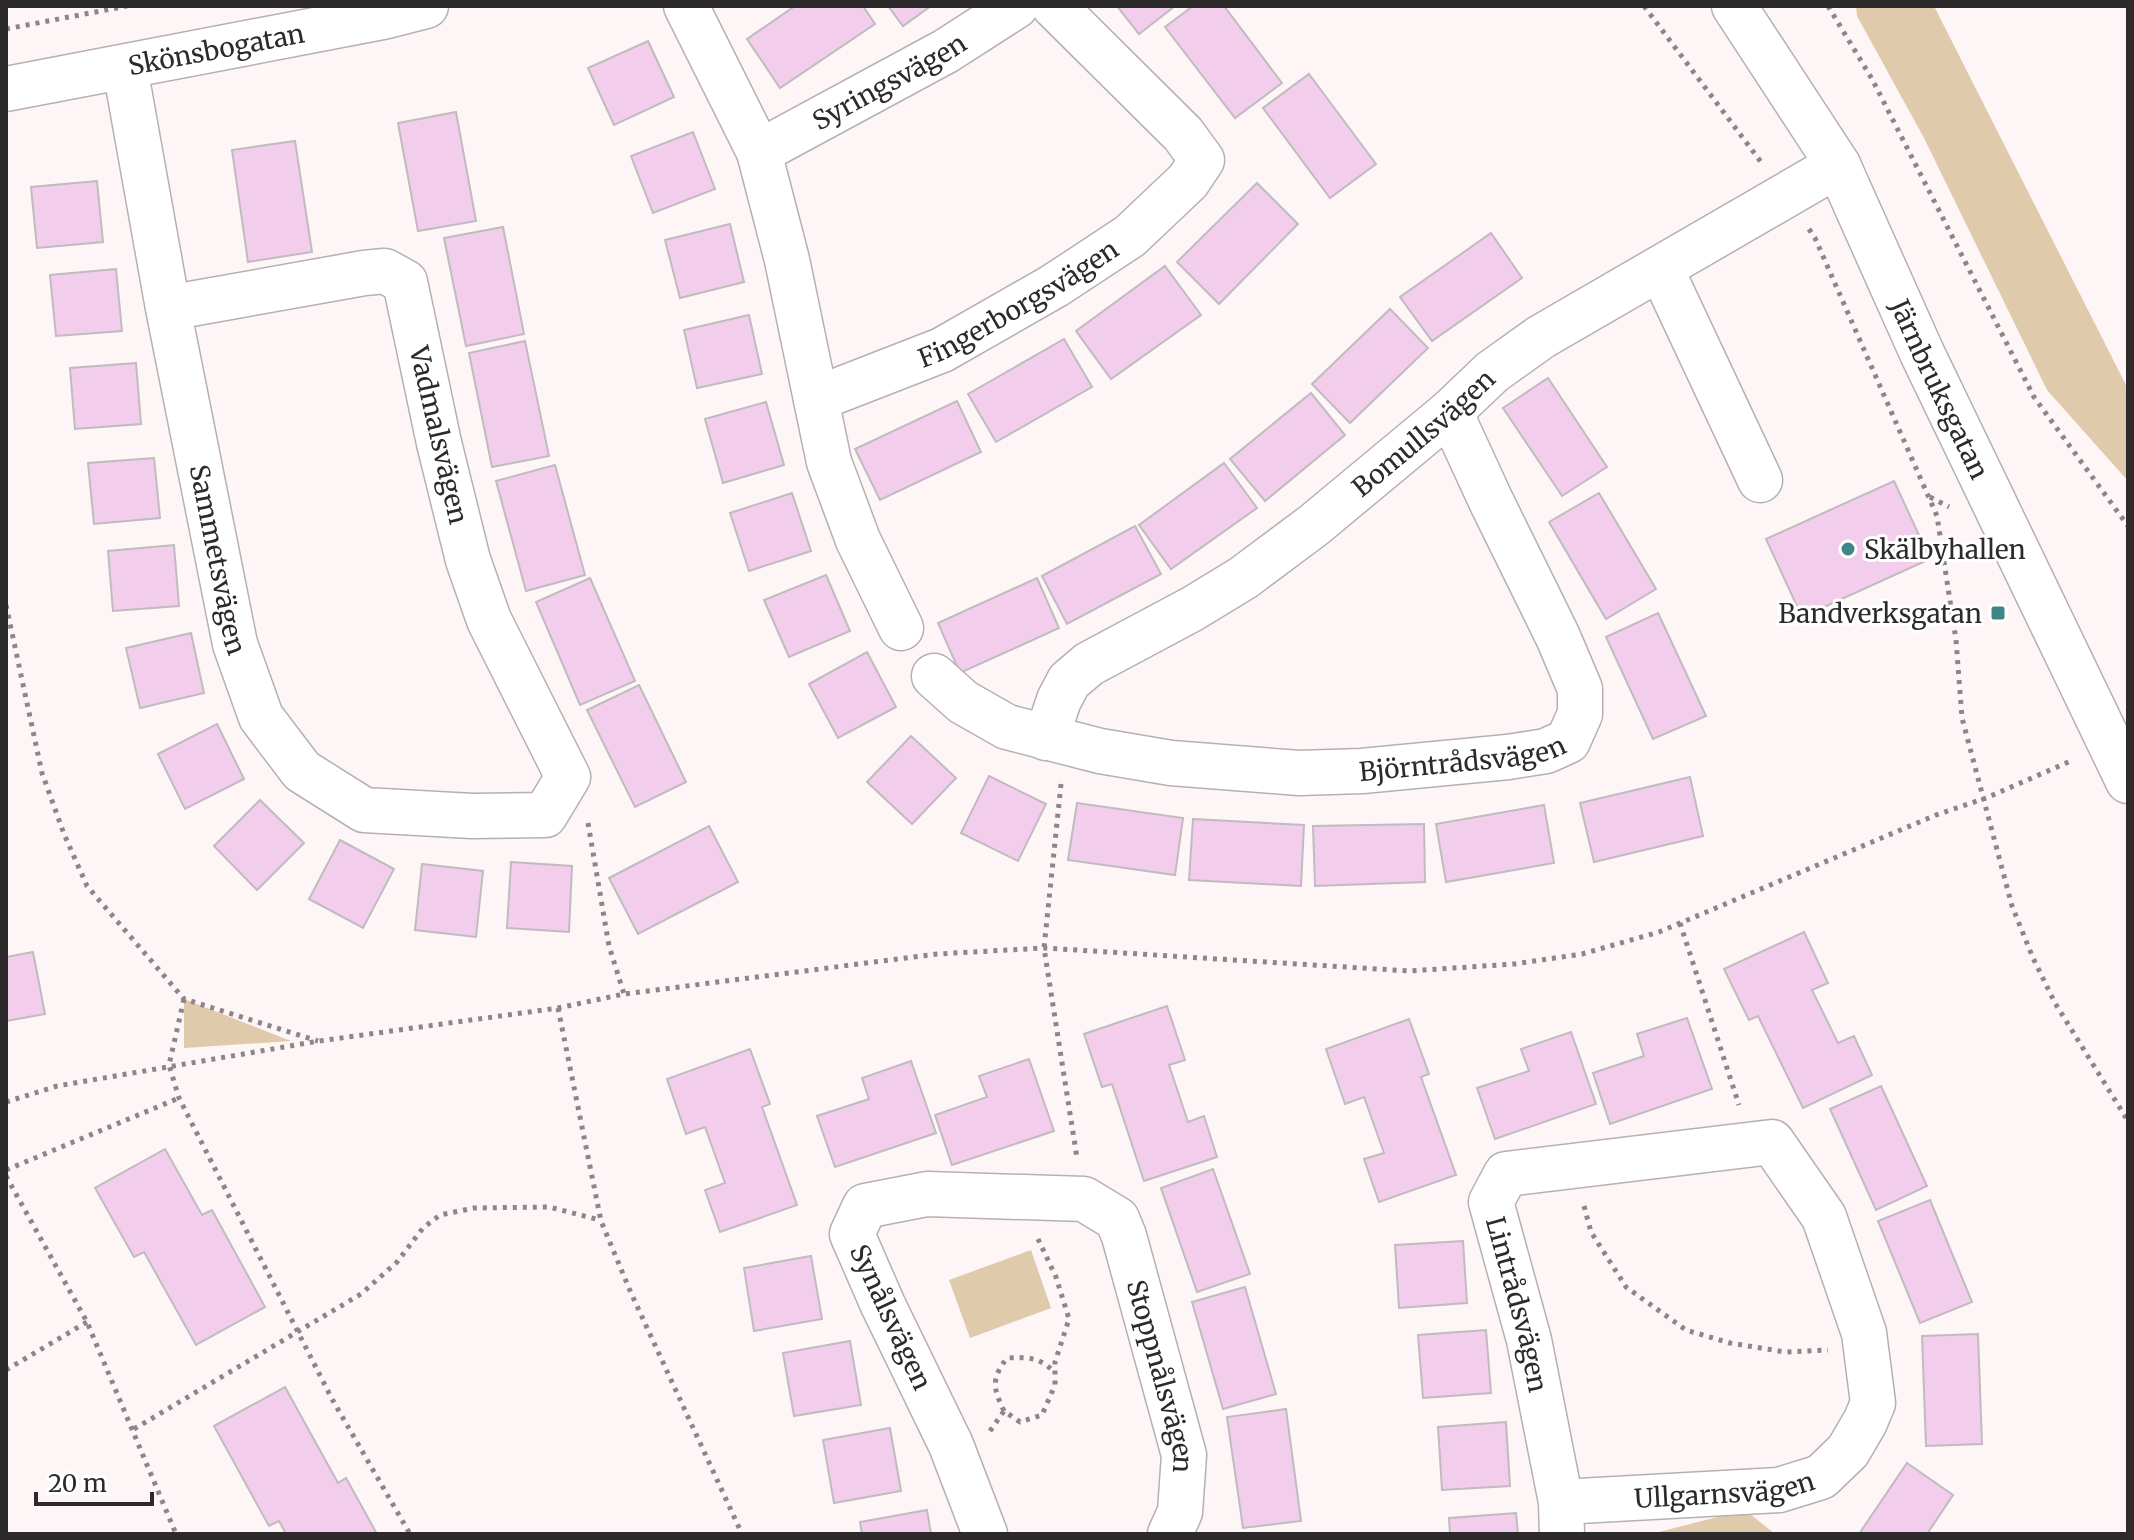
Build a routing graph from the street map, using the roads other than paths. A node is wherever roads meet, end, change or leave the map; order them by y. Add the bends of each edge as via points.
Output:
1 (426, 6) edge
2 (686, 6) edge
3 (1016, 6) edge
4 (1054, 6) edge
5 (1734, 6) edge
6 (381, 12) edge
7 (125, 68) junction
8 (6, 89) edge
9 (759, 152) junction
10 (1838, 165) junction
11 (1661, 269) junction
12 (168, 308) junction
13 (816, 399) junction
14 (1450, 412) junction
15 (1760, 480) dead end
16 (901, 628) dead end
17 (934, 676) dead end
18 (1056, 740) junction
19 (2128, 781) edge
20 (560, 791) joint
21 (1769, 1152) joint
22 (1101, 1209) joint
23 (1562, 1518) edge
24 (985, 1534) edge
25 (1170, 1534) edge

1 - 6 street, Skönsbogatan
2 - 9 street
3 - 9 street, Syringsvägen via 946,51
4 - 13 street, Fingerborgsvägen via 1183,134 1202,160 1188,181 1130,236 1054,286 942,350
5 - 10 street, Järnbruksgatan
6 - 7 street, Skönsbogatan
7 - 8 street, Skönsbogatan
7 - 12 street, Sammetsvägen
9 - 13 street
10 - 11 street, Bomullsvägen
10 - 19 street, Järnbruksgatan via 1922,353
11 - 14 street, Bomullsvägen via 1541,337 1492,372
11 - 15 street
12 - 20 street, Sammetsvägen via 235,644 261,717 302,771 364,810 545,815
12 - 20 street, Vadmalsvägen via 364,273 385,271 405,282 468,560
13 - 16 street via 829,462 858,540
14 - 18 street, Bomullsvägen via 1243,578 1089,664 1069,681 1059,700
14 - 18 street, Björntrådsvägen via 1580,689 1580,714 1568,741 1508,757 1299,773 1171,763
17 - 18 street via 963,702 1007,727
21 - 23 street, Lintrådsvägen via 1506,1174 1491,1202 1529,1340
21 - 23 street, Ullgarnsvägen via 1824,1217 1864,1333 1873,1403 1848,1451 1821,1477 1779,1490
22 - 24 street, Synålsvägen via 1037,1197 927,1194 865,1206 852,1234 951,1445
22 - 25 street, Stoppnålsvägen via 1184,1455 1180,1512

